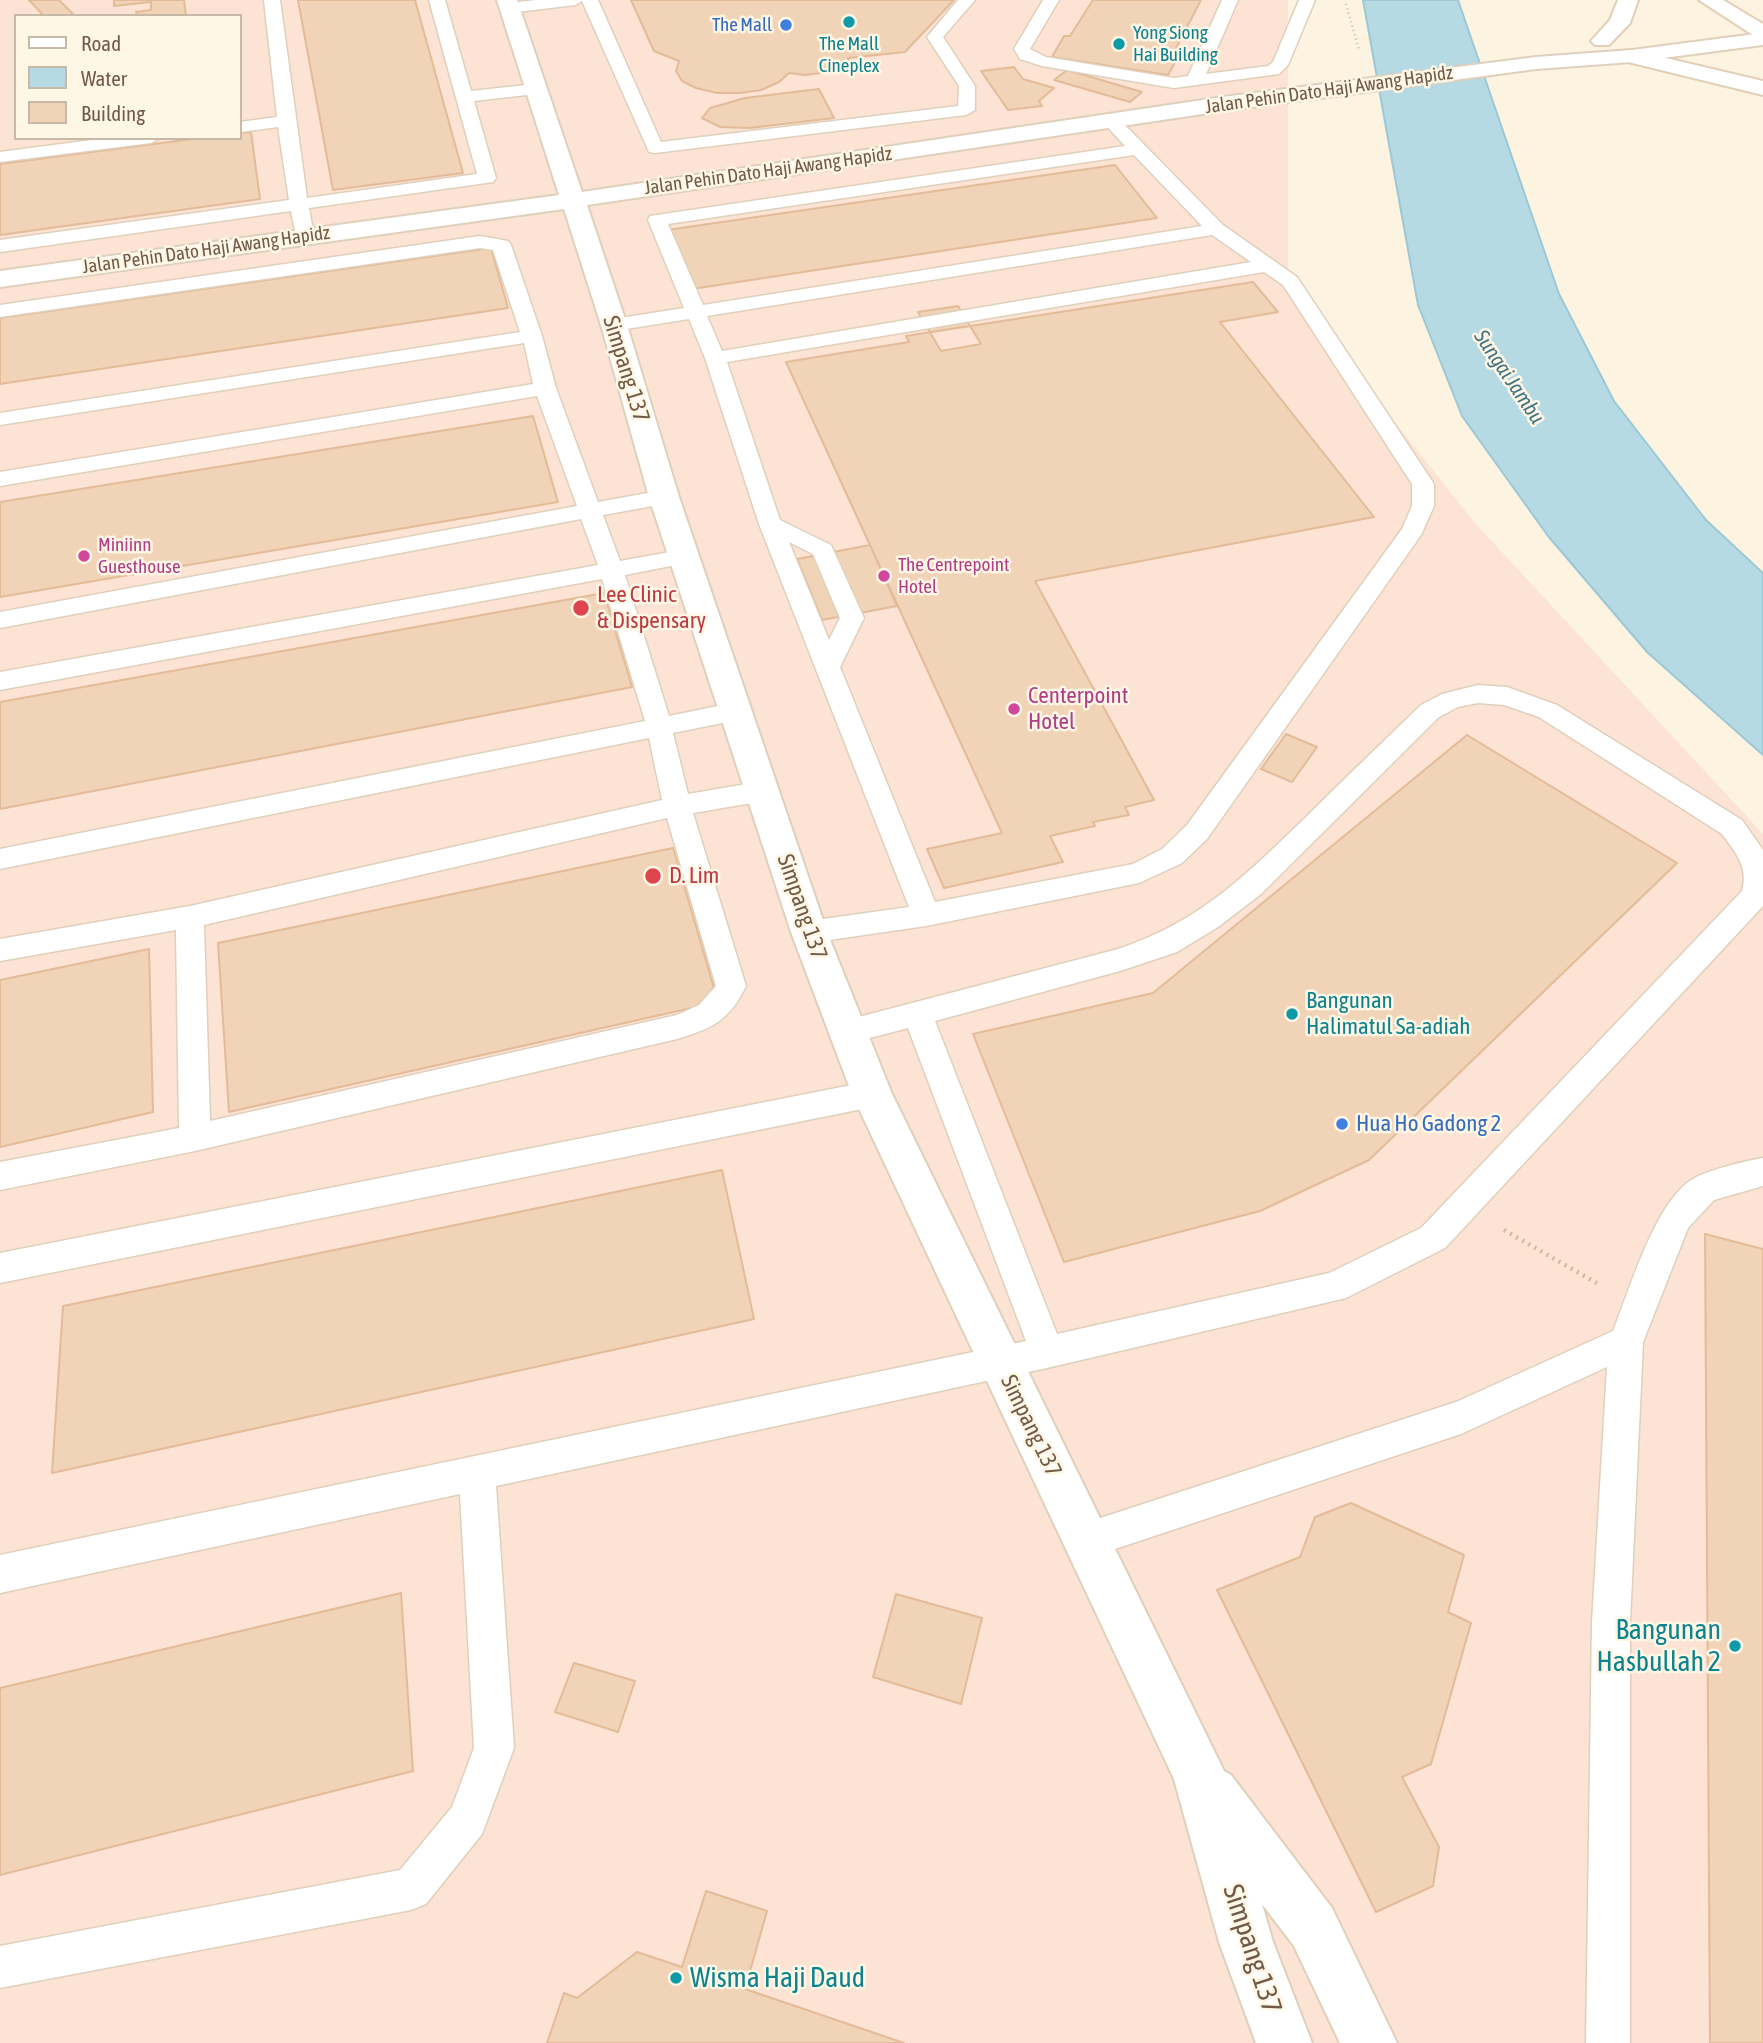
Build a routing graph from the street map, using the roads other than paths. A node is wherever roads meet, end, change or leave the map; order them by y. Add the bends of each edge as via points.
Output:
1 (272, 0) edge
2 (437, 0) edge
3 (575, 0) edge
4 (590, 0) edge
5 (967, 0) edge
6 (1051, 0) edge
7 (1230, 0) edge
8 (1307, 0) edge
9 (1628, 0) edge
10 (1709, 0) edge
11 (508, 4) edge
12 (1763, 15) edge
13 (1741, 18) junction
14 (1702, 24) dead end
15 (1763, 33) edge
16 (1639, 34) dead end
17 (1763, 39) edge
18 (1602, 41) junction
19 (1632, 56) junction
20 (1536, 63) junction
21 (1195, 80) junction
22 (1174, 83) junction
23 (1763, 88) edge
24 (535, 89) junction
25 (465, 97) junction
26 (894, 101) dead end
27 (966, 110) junction
28 (1187, 110) junction
29 (1110, 120) junction
30 (286, 121) junction
31 (242, 127) edge
32 (987, 138) junction
33 (0, 140) edge
34 (136, 140) edge
35 (1138, 149) junction
36 (6, 157) edge
37 (574, 200) junction
38 (299, 206) junction
39 (387, 225) junction
40 (1216, 229) junction
41 (304, 236) junction
42 (0, 246) edge
43 (392, 254) junction
44 (1270, 265) junction
45 (0, 279) edge
46 (0, 311) edge
47 (695, 313) junction
48 (614, 325) junction
49 (532, 337) junction
50 (715, 358) junction
51 (545, 388) junction
52 (0, 419) edge
53 (0, 479) edge
54 (664, 497) junction
55 (591, 511) junction
56 (769, 524) junction
57 (685, 556) junction
58 (611, 569) junction
59 (0, 620) edge
60 (828, 666) junction
61 (0, 681) edge
62 (737, 711) junction
63 (659, 726) junction
64 (764, 791) junction
65 (677, 806) junction
66 (0, 859) edge
67 (926, 915) junction
68 (190, 917) junction
69 (809, 932) junction
70 (0, 950) edge
71 (917, 1012) junction
72 (847, 1032) junction
73 (872, 1094) junction
74 (195, 1138) junction
75 (1763, 1172) edge
76 (0, 1176) edge
77 (0, 1268) edge
78 (1626, 1342) junction
79 (1047, 1352) junction
80 (999, 1362) junction
81 (477, 1472) junction
82 (1087, 1540) junction
83 (0, 1574) edge
84 (1199, 1774) junction
85 (0, 1967) edge
86 (1284, 2043) edge
87 (1369, 2043) edge
88 (1608, 2043) edge

1 - 30 lane
2 - 25 lane
3 - 11 lane
4 - 27 lane via 655,148
5 - 27 lane via 935,37 967,86
6 - 22 lane via 1022,49 1026,55
7 - 21 lane
8 - 21 lane via 1280,65 1273,70
9 - 18 street via 1619,25
10 - 13 street
11 - 24 street, Simpang 137
12 - 13 street
13 - 14 street
13 - 15 street
16 - 18 street, Jalan Pehin Dato Haji Awang Hapidz
17 - 19 street, Jalan Pehin Dato Haji Awang Hapidz
18 - 20 street, Jalan Pehin Dato Haji Awang Hapidz
19 - 20 street, Jalan Pehin Dato Haji Awang Hapidz
19 - 23 street
20 - 28 street, Jalan Pehin Dato Haji Awang Hapidz
21 - 22 lane
22 - 28 lane
24 - 25 lane
24 - 37 street, Simpang 137
25 - 38 lane via 487,178
26 - 27 lane via 923,100
27 - 32 lane
28 - 29 street, Jalan Pehin Dato Haji Awang Hapidz
29 - 32 street, Jalan Pehin Dato Haji Awang Hapidz
29 - 35 lane
30 - 31 lane
30 - 38 lane
32 - 37 street, Jalan Pehin Dato Haji Awang Hapidz
33 - 36 lane
34 - 36 lane
35 - 40 lane
35 - 47 lane via 657,220
37 - 39 street, Jalan Pehin Dato Haji Awang Hapidz
37 - 48 street, Simpang 137
38 - 41 lane
38 - 42 lane
39 - 41 street, Jalan Pehin Dato Haji Awang Hapidz
39 - 43 lane
40 - 44 lane
40 - 47 lane
41 - 45 street, Jalan Pehin Dato Haji Awang Hapidz
43 - 46 lane
43 - 49 lane via 480,242 501,245
44 - 50 lane
44 - 67 lane via 1290,281 1423,484 1423,506 1413,530 1197,832 1172,856 1139,873
47 - 48 lane
47 - 50 lane
48 - 54 street, Simpang 137
49 - 51 lane
49 - 52 lane
50 - 56 lane
51 - 53 lane
51 - 55 lane
54 - 55 lane
54 - 57 street, Simpang 137
55 - 58 lane
55 - 59 lane
56 - 60 lane
56 - 60 lane via 823,550 852,618
57 - 58 lane
57 - 62 street, Simpang 137
58 - 61 lane
58 - 63 lane
60 - 67 lane
62 - 63 lane
62 - 64 street, Simpang 137
63 - 65 lane
63 - 66 lane
64 - 65 lane
64 - 69 street, Simpang 137
65 - 68 lane
65 - 74 lane via 731,985 725,1001 711,1013 677,1027
67 - 69 lane
68 - 70 lane
68 - 74 lane
69 - 72 street, Simpang 137
71 - 72 lane
71 - 79 lane
71 - 79 lane via 1167,944 1251,887 1430,711 1478,694 1507,696 1548,711 1732,827 1754,858 1760,878 1755,896 1433,1238 1335,1287
72 - 73 street, Simpang 137
73 - 77 lane
73 - 80 street, Simpang 137
74 - 76 lane
75 - 78 lane via 1703,1191 1675,1219
78 - 82 lane via 1461,1417
78 - 88 lane via 1611,1622
79 - 80 lane
80 - 81 lane
80 - 82 street, Simpang 137
81 - 83 lane
81 - 85 lane via 494,1748 468,1820 411,1888
82 - 84 street, Simpang 137
84 - 86 street, Simpang 137 via 1246,1942
84 - 87 street, Simpang 137 via 1313,1927

